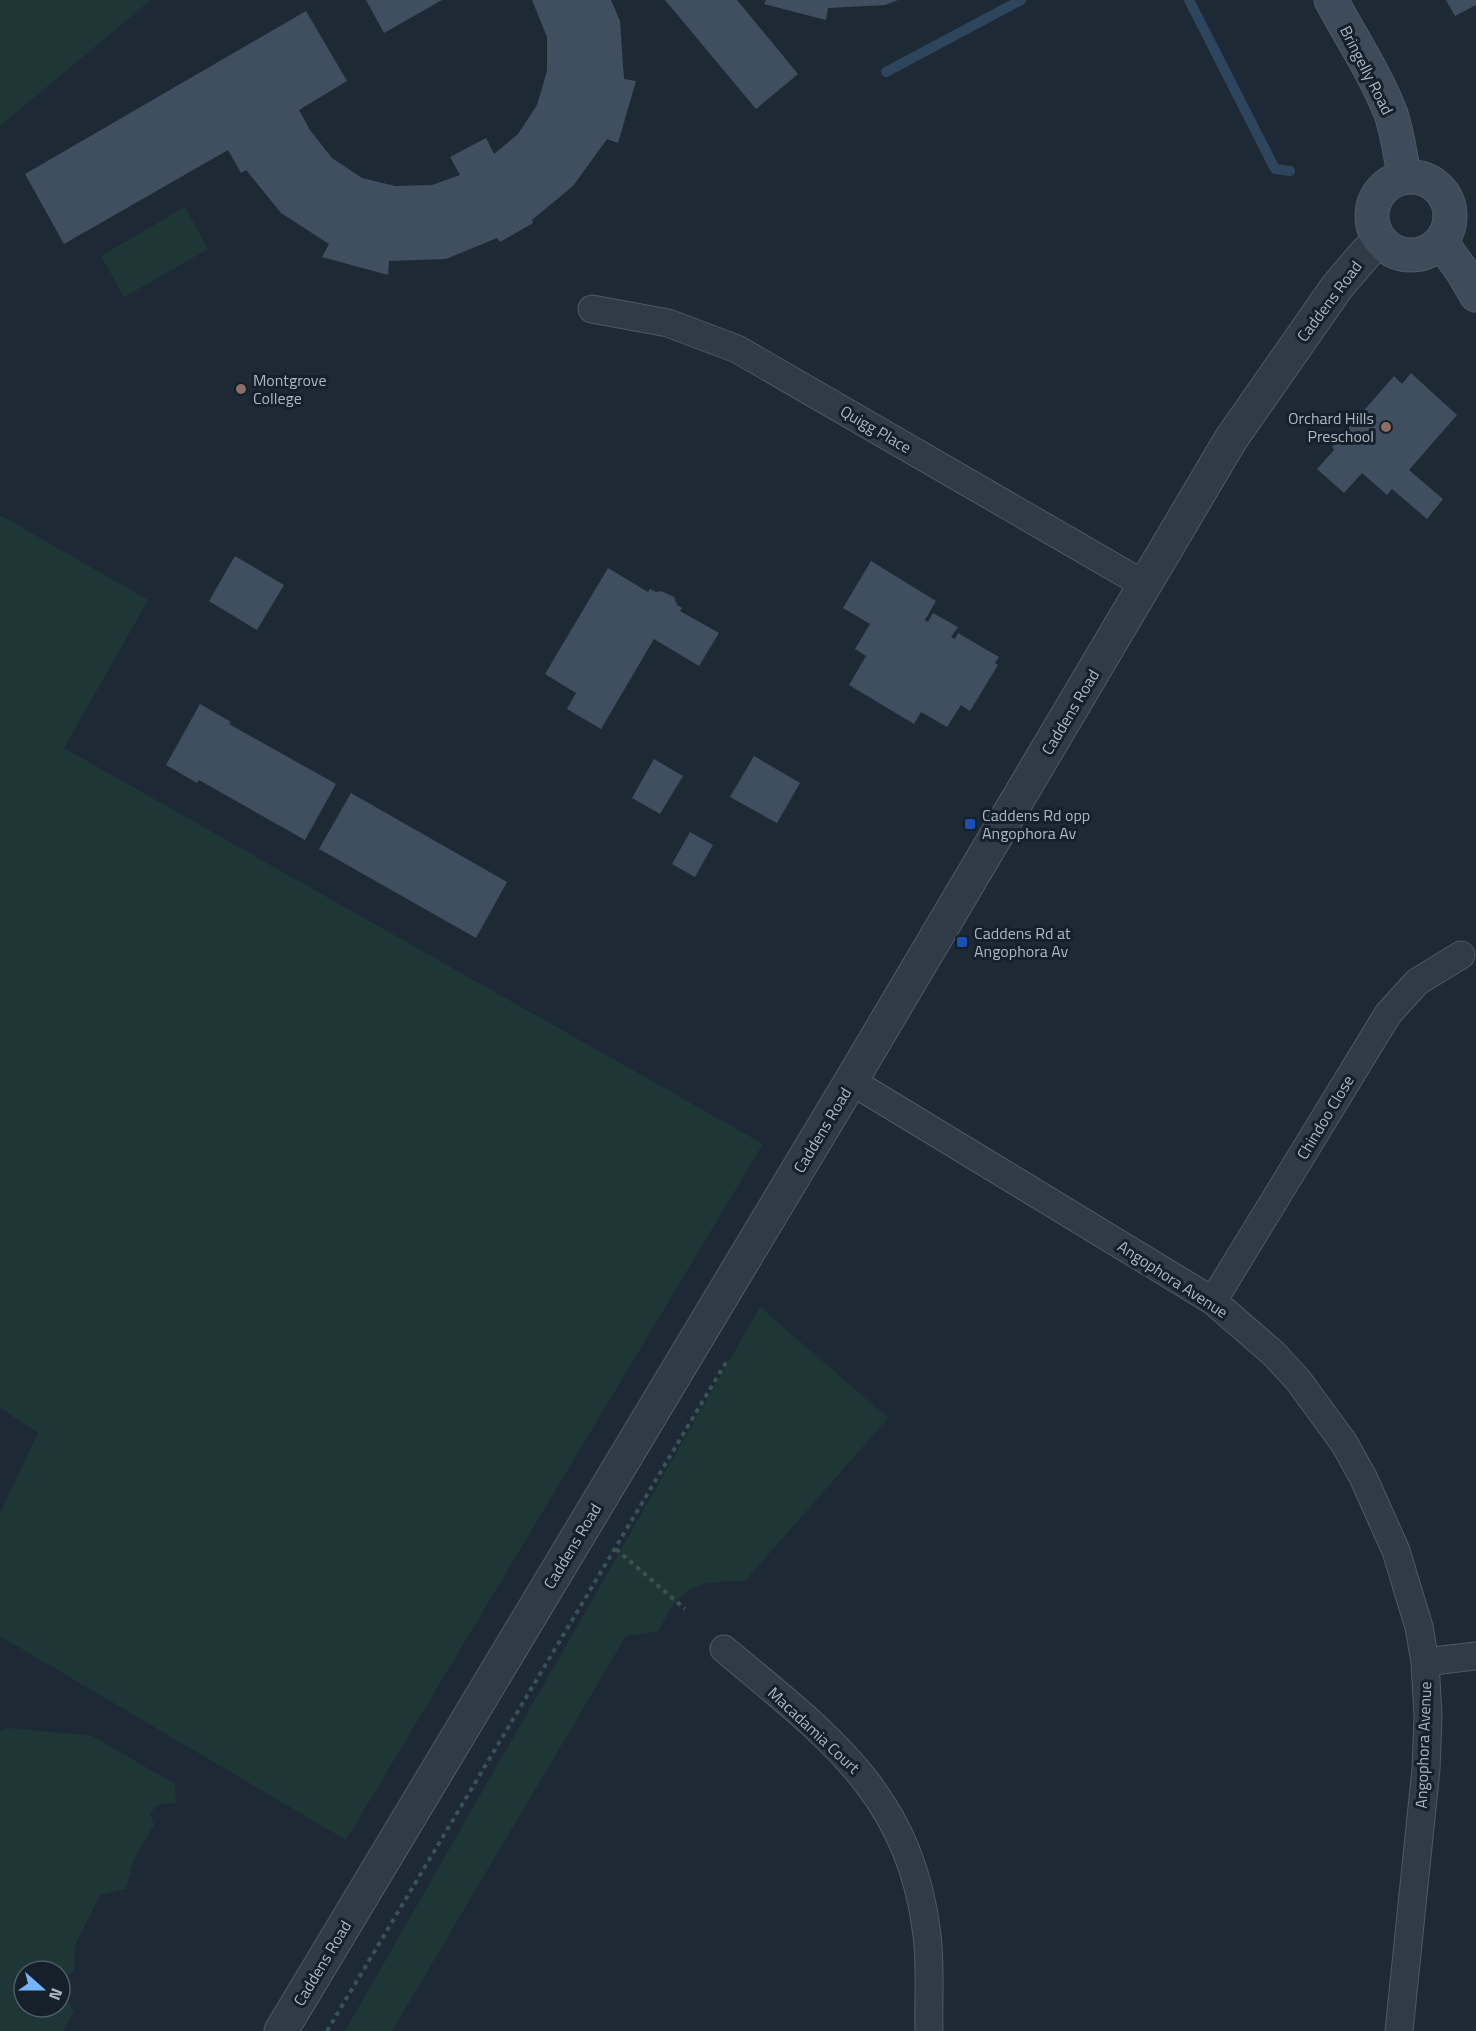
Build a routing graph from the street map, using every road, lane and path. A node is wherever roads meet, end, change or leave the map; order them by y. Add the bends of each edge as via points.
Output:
1 (1331, 0) edge
2 (1405, 177) junction
3 (1380, 241) junction
4 (1441, 242) junction
5 (1476, 295) edge
6 (592, 309) dead end
7 (1145, 585) junction
8 (1461, 955) dead end
9 (851, 1081) junction
10 (1213, 1302) junction
11 (616, 1549) dead end
12 (685, 1609) dead end
13 (724, 1649) dead end
14 (1476, 1656) edge
15 (1425, 1662) junction
16 (281, 2031) edge
17 (929, 2031) edge
18 (1399, 2031) edge

1 - 2 main road, Bringelly Road via 1390,112
2 - 3 main road via 1392,181 1374,202 1373,229
2 - 4 main road via 1419,177 1442,192 1450,217
3 - 4 main road via 1403,255 1430,251
3 - 7 street, Caddens Road via 1337,287 1230,439
4 - 5 main road
6 - 7 street, Quigg Place via 668,323 737,349
7 - 9 street, Caddens Road
8 - 10 street, Chindoo Close via 1417,982 1388,1014
9 - 10 street, Angophora Avenue
9 - 16 street, Caddens Road
10 - 15 street, Angophora Avenue via 1274,1354 1305,1388 1344,1443 1396,1551 1419,1627
11 - 12 path
13 - 17 street, Macadamia Court via 843,1753 891,1818 912,1865 923,1906
14 - 15 street
15 - 18 street, Angophora Avenue via 1426,1769

